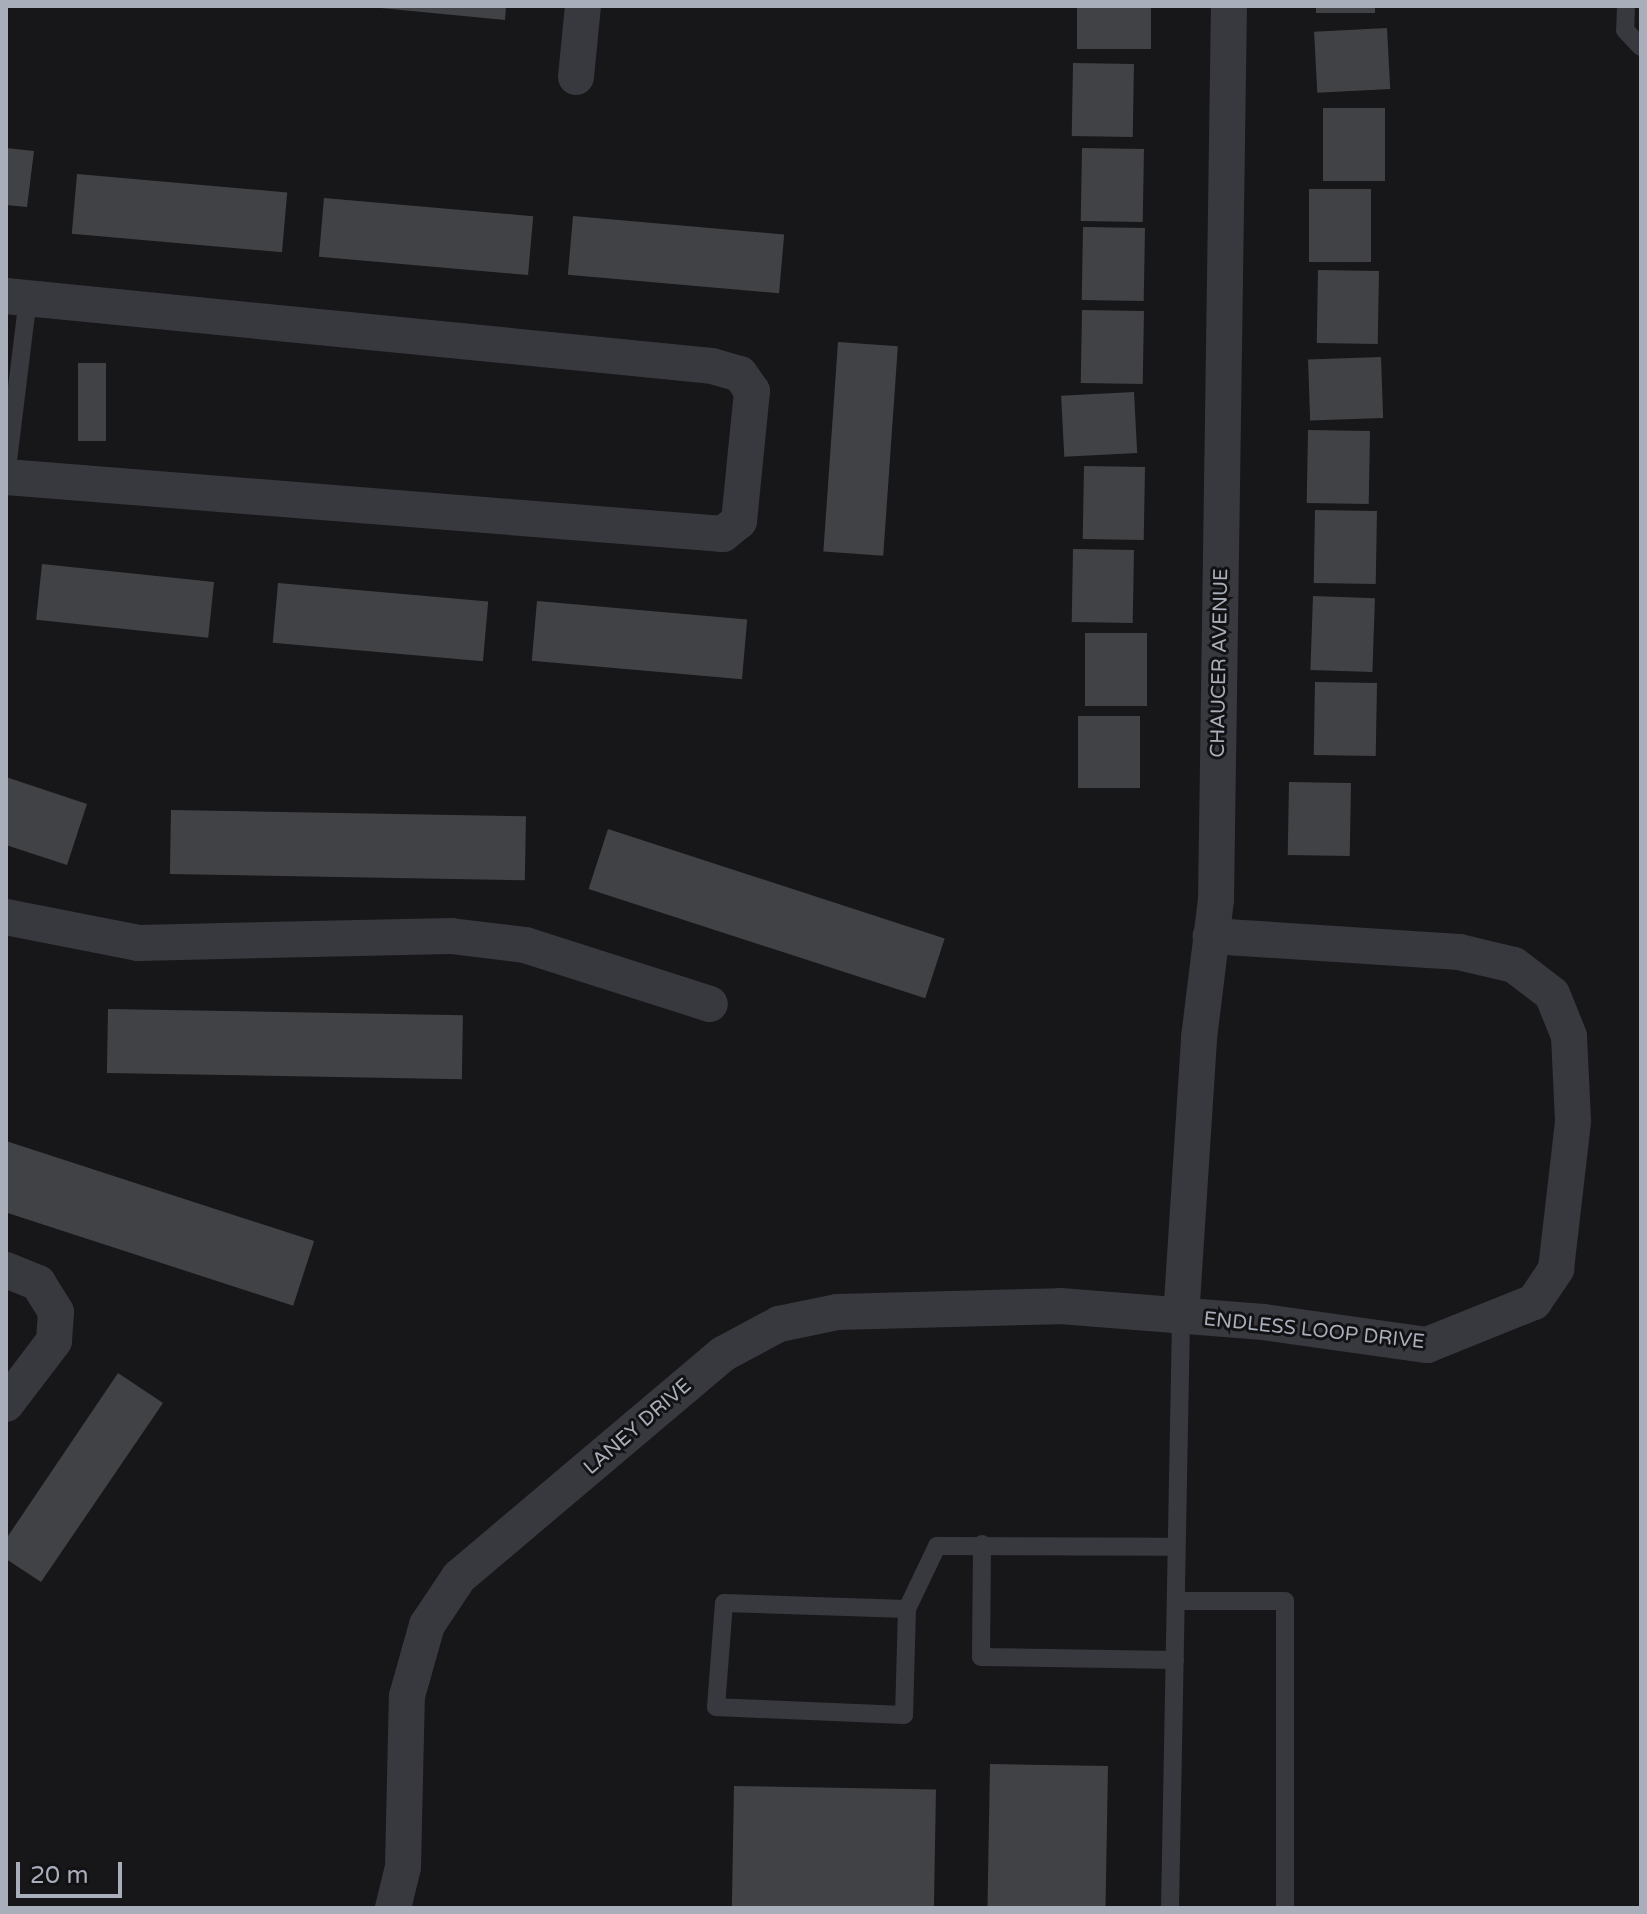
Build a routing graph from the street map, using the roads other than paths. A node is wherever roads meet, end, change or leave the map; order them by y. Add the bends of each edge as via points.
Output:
1 (583, 6) edge
2 (1229, 6) edge
3 (1626, 6) edge
4 (1641, 47) edge
5 (576, 77) dead end
6 (17, 297) edge
7 (6, 477) edge
8 (6, 917) edge
9 (1211, 936) junction
10 (710, 1004) dead end
11 (6, 1270) edge
12 (1181, 1318) junction
13 (6, 1404) edge
14 (982, 1544) junction
15 (1175, 1547) junction
16 (1176, 1601) junction
17 (907, 1609) junction
18 (1175, 1660) junction
19 (393, 1908) edge
20 (1170, 1908) edge
21 (1285, 1908) edge

1 - 5 street
2 - 9 street, CHAUCER AVENUE
3 - 4 lane via 1625,30
6 - 7 lane
6 - 7 street via 712,366 740,374 752,391 739,521 723,534
8 - 10 street via 138,943 451,936 525,945
9 - 12 street, CHAUCER AVENUE
9 - 12 street, ENDLESS LOOP DRIVE via 1459,952 1514,965 1552,994 1569,1036 1573,1121 1556,1269 1534,1302 1427,1345
11 - 13 street via 38,1283 56,1312 54,1341
12 - 15 lane
12 - 19 street, LANEY DRIVE via 1060,1306 837,1312 779,1324 723,1354 459,1577 427,1625 407,1696 403,1867
14 - 15 lane
14 - 17 lane via 937,1546
14 - 18 lane via 981,1657
15 - 16 lane
16 - 18 lane
16 - 21 lane via 1285,1601
17 - 17 lane via 724,1603 716,1707 904,1715
18 - 20 lane

